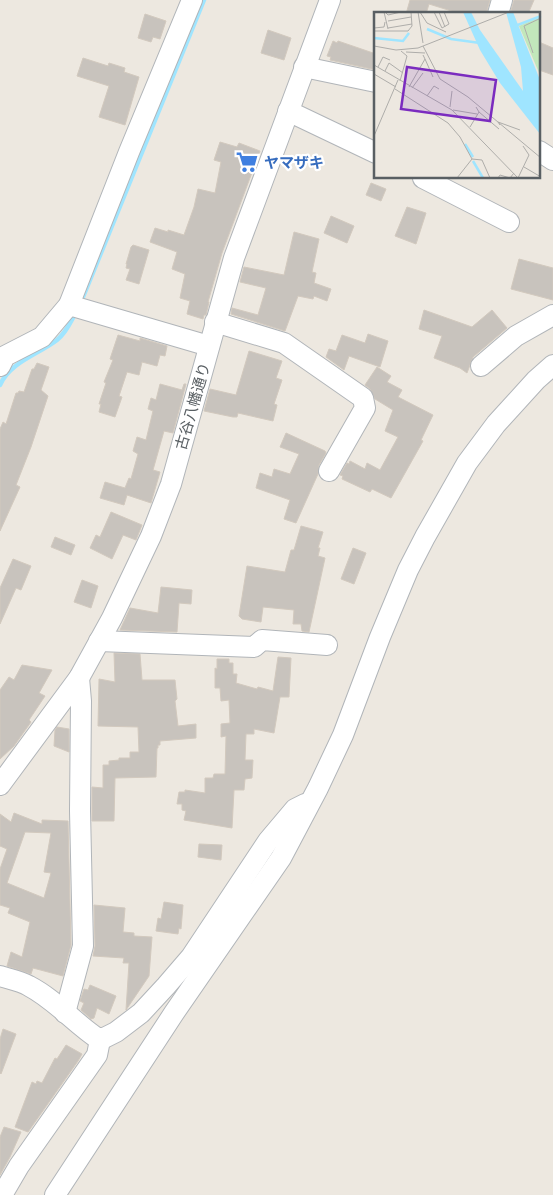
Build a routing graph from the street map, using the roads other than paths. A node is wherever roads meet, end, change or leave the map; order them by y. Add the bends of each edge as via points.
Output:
1 (192, 0) edge
2 (330, 0) edge
3 (304, 67) junction
4 (374, 82) edge
5 (288, 111) junction
6 (374, 152) edge
7 (540, 152) edge
8 (553, 160) edge
9 (425, 179) edge
10 (509, 222) dead end
11 (69, 305) junction
12 (553, 314) edge
13 (215, 322) junction
14 (209, 346) junction
15 (553, 365) edge
16 (0, 366) edge
17 (481, 366) dead end
18 (329, 471) dead end
19 (99, 641) junction
20 (327, 645) dead end
21 (79, 678) junction
22 (0, 785) edge
23 (312, 801) junction
24 (0, 976) edge
25 (65, 1013) junction
26 (100, 1040) junction
27 (2, 1195) edge
28 (55, 1195) edge

1 - 11 street
2 - 3 street, 古谷八幡通り
3 - 4 street
3 - 5 street, 古谷八幡通り
5 - 6 street
5 - 13 street, 古谷八幡通り via 234,258
7 - 8 street
9 - 10 street
11 - 14 street
11 - 16 street via 42,337 6,356
12 - 17 street via 516,336
13 - 14 street, 古谷八幡通り
13 - 18 street via 284,343 363,398 365,408
14 - 19 street, 古谷八幡通り via 171,484 151,536
15 - 23 street via 496,424 467,463 424,537 380,637 343,735
19 - 20 street via 254,647 262,640
19 - 21 street, 古谷八幡通り
21 - 22 street, 古谷八幡通り
21 - 25 street via 83,946
23 - 26 street via 295,809 268,841 191,957 166,986 141,1013
23 - 28 street via 281,858
24 - 25 street via 29,985
25 - 26 street
26 - 27 street via 97,1055

